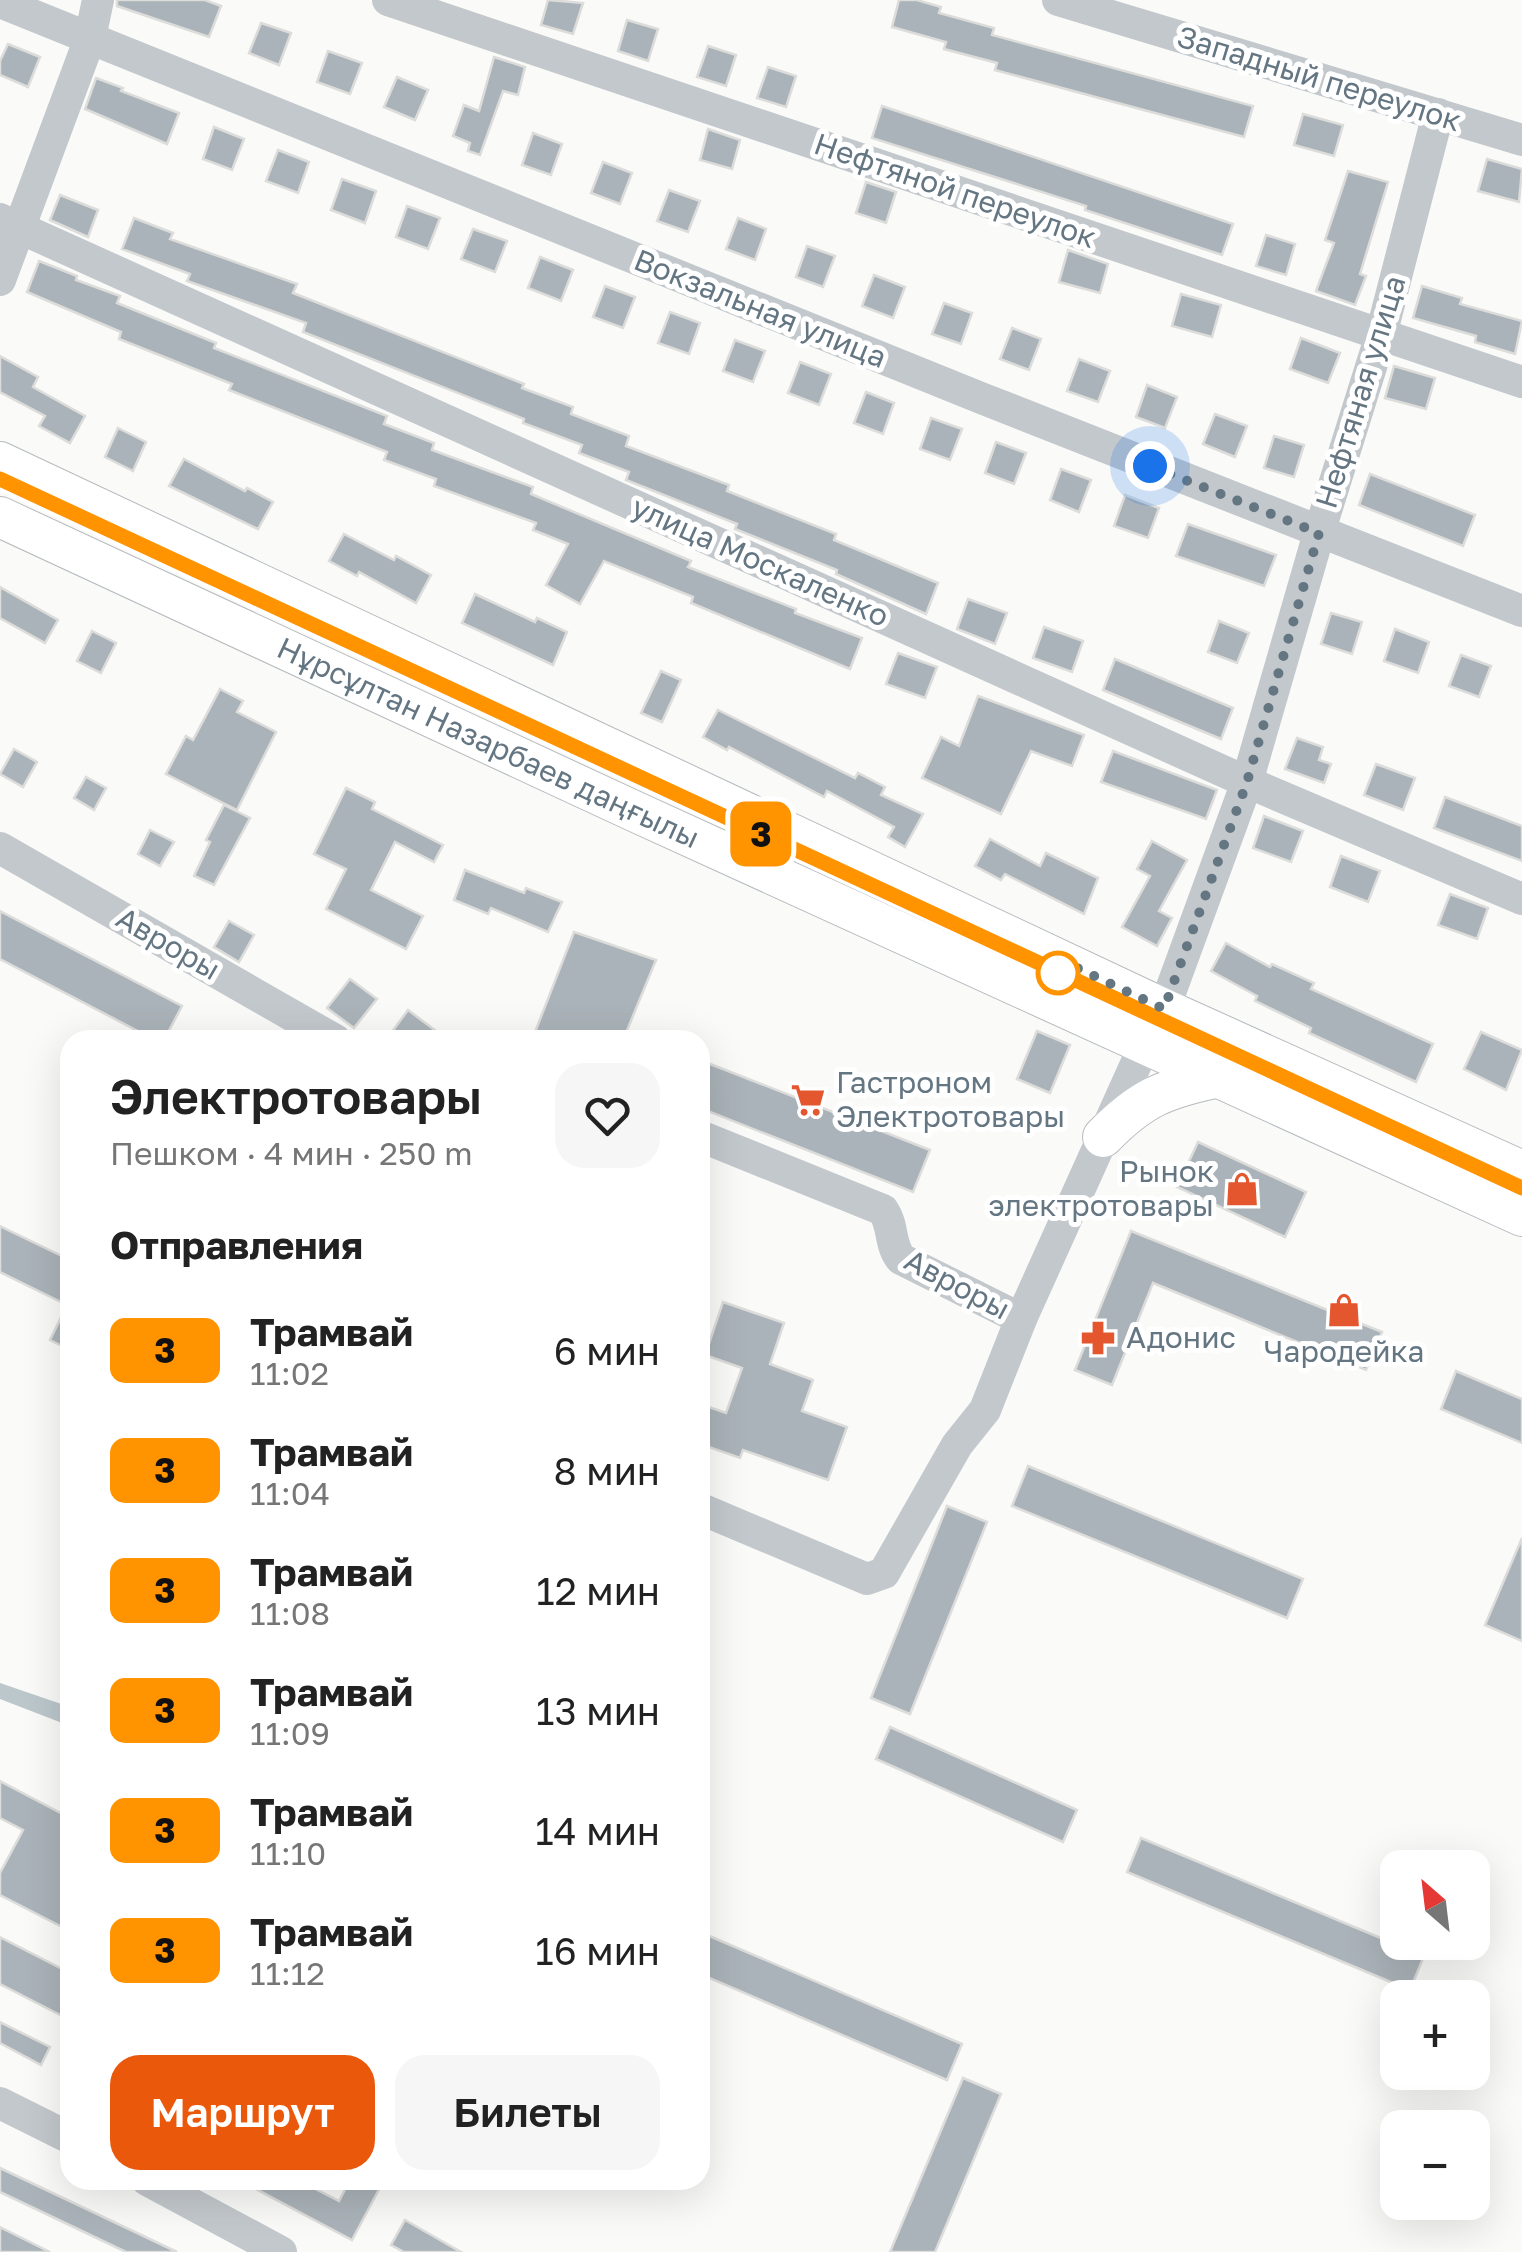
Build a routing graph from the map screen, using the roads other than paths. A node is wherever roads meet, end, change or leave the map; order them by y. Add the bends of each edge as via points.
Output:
1 (98, 0) edge
2 (388, 0) edge
3 (1058, 0) edge
4 (0, 2) edge
5 (1116, 8) edge
6 (90, 38) junction
7 (1438, 114) junction
8 (1522, 140) edge
9 (10, 224) edge
10 (0, 280) edge
11 (1382, 335) junction
12 (1522, 382) edge
13 (0, 462) edge
14 (0, 517) edge
15 (1319, 533) junction
16 (1522, 611) edge
17 (1247, 782) junction
18 (0, 848) edge
19 (1522, 899) edge
20 (1155, 1026) junction
21 (318, 1030) edge
22 (1214, 1078) junction
23 (1103, 1137) junction
24 (710, 1140) edge
25 (1522, 1171) edge
26 (1522, 1216) edge
27 (1021, 1320) junction
28 (710, 1513) edge
29 (0, 2104) edge
30 (60, 2133) edge
31 (165, 2190) edge
32 (280, 2252) edge

1 - 6 street
2 - 11 street, Нефтяной переулок
3 - 5 street, Западный переулок
4 - 6 street, Вокзальная улица
5 - 7 street, Западный переулок
6 - 9 street
6 - 15 street, Вокзальная улица
7 - 8 street, Западный переулок
7 - 11 street, Нефтяная улица
9 - 10 street
9 - 17 street, улица Москаленко
11 - 12 street, Нефтяной переулок
11 - 15 street, Нефтяная улица
13 - 20 main road, Нұрсұлтан Назарбаев даңғылы
14 - 20 main road, Нұрсұлтан Назарбаев даңғылы via 636,812
15 - 16 street, Вокзальная улица
15 - 17 street, Нефтяная улица
17 - 19 street, улица Москаленко
17 - 20 street, Нефтяная улица
18 - 21 street, Авроры
20 - 22 main road, Нұрсұлтан Назарбаев даңғылы
20 - 23 street, Нефтяная улица
20 - 25 main road, Нұрсұлтан Назарбаев даңғылы
22 - 23 main road via 1153,1095
22 - 26 main road, Нұрсұлтан Назарбаев даңғылы
23 - 27 street, Нефтяная улица
24 - 27 street, Авроры via 883,1210 900,1259
27 - 28 street, Нефтяная улица via 985,1410 956,1444 876,1578
29 - 30 street
31 - 32 street

